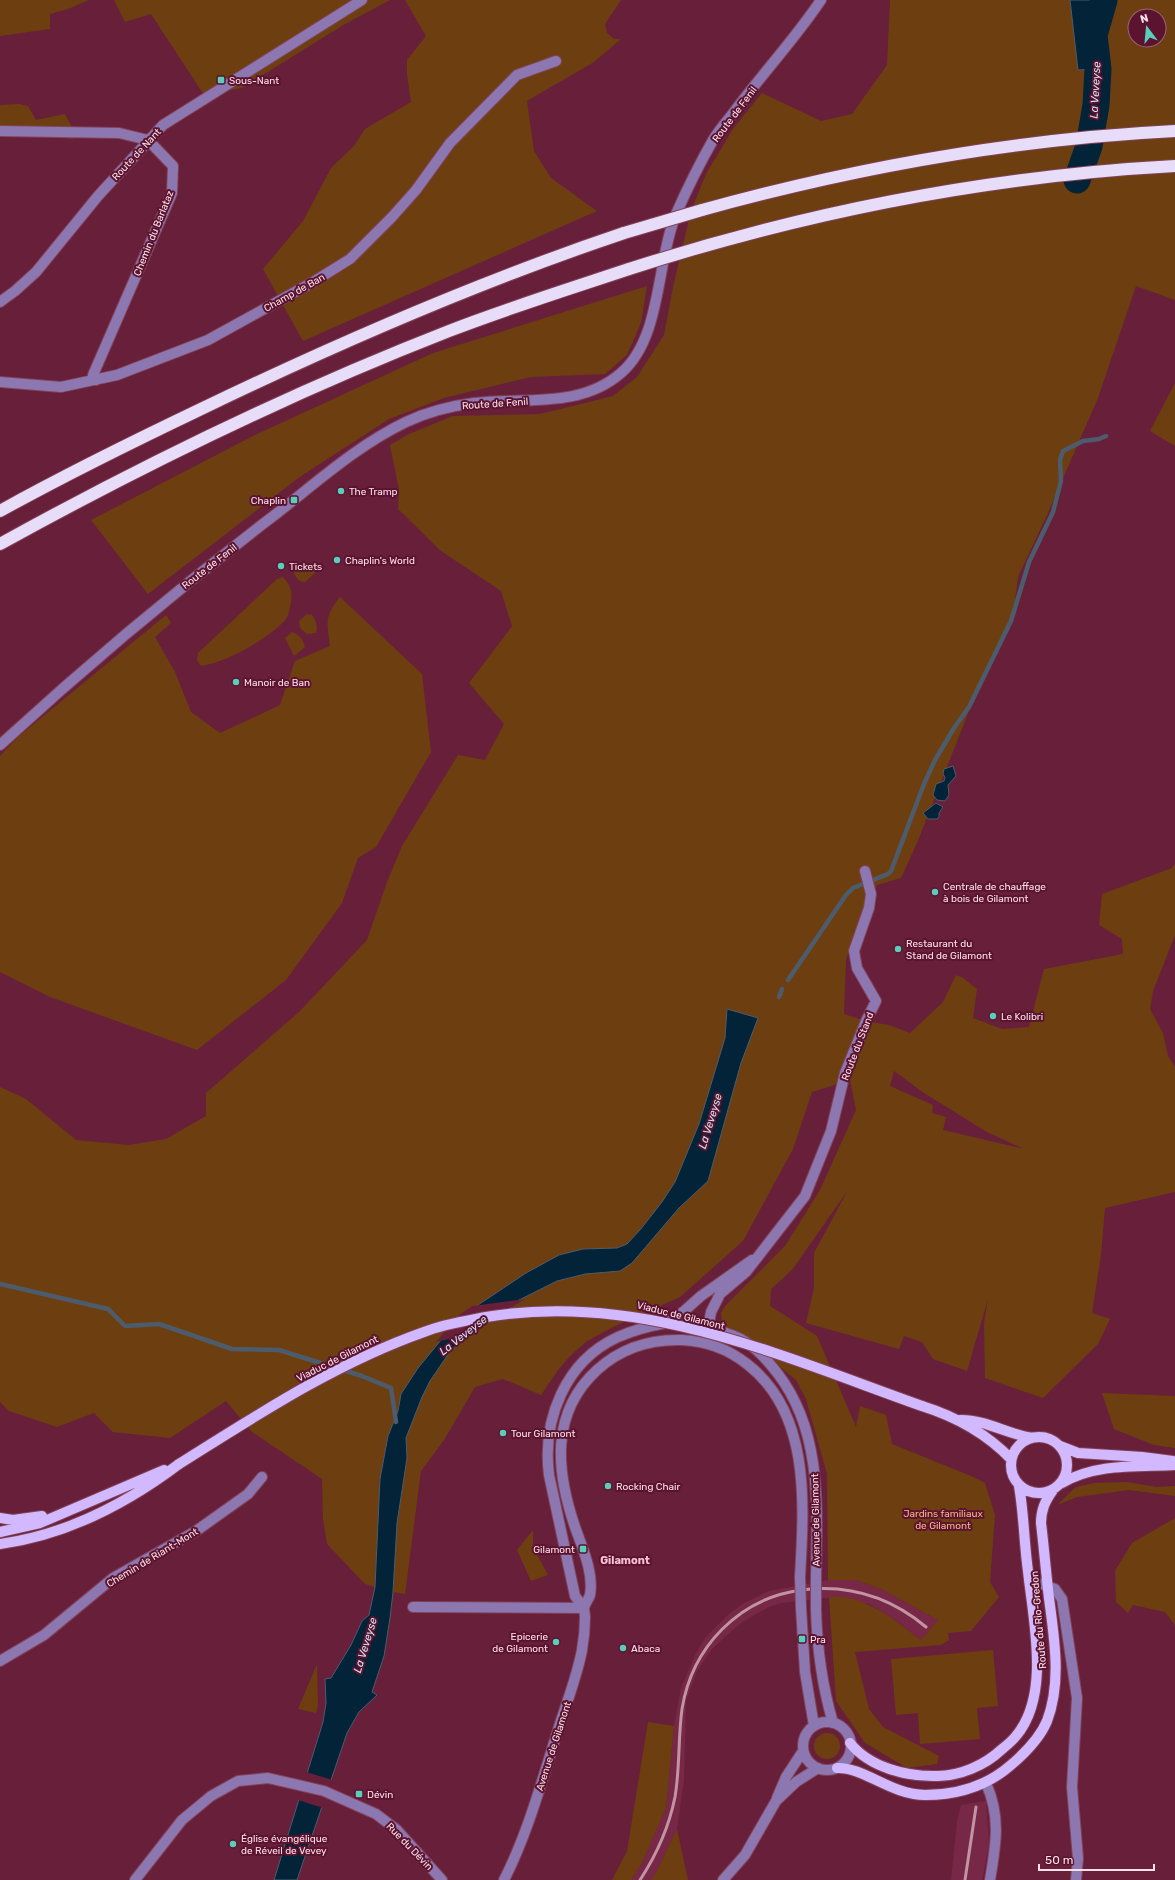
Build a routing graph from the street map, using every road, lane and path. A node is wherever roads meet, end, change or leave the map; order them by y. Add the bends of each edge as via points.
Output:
1 (362, 0) edge
2 (821, 0) edge
3 (556, 61) dead end
4 (0, 131) edge
5 (1175, 131) edge
6 (148, 140) junction
7 (1175, 166) edge
8 (0, 302) edge
9 (96, 380) junction
10 (0, 382) edge
11 (0, 511) edge
12 (0, 544) edge
13 (0, 745) edge
14 (866, 873) dead end
15 (757, 1256) junction
16 (666, 1323) junction
17 (708, 1328) junction
18 (961, 1420) junction
19 (1033, 1438) junction
20 (1060, 1446) junction
21 (1011, 1459) junction
22 (1175, 1462) edge
23 (179, 1464) junction
24 (1175, 1466) edge
25 (262, 1477) dead end
26 (1020, 1486) junction
27 (1057, 1487) junction
28 (70, 1509) junction
29 (0, 1518) edge
30 (0, 1532) edge
31 (0, 1544) edge
32 (1029, 1580) junction
33 (1048, 1587) junction
34 (413, 1607) dead end
35 (584, 1608) junction
36 (0, 1661) edge
37 (833, 1723) junction
38 (814, 1726) junction
39 (850, 1743) junction
40 (804, 1750) junction
41 (818, 1768) junction
42 (837, 1768) junction
43 (986, 1783) junction
44 (776, 1801) junction
45 (135, 1880) edge
46 (442, 1880) edge
47 (504, 1880) edge
48 (723, 1880) edge
49 (990, 1880) edge
50 (1076, 1880) edge

1 - 6 street, Route de Nant via 163,125
2 - 13 street, Route de Fenil via 804,26 714,139 676,215 666,245 656,301 646,335 635,358 621,373 595,389 566,398 475,403 430,412 393,428 343,461 158,606
3 - 9 street, Champ de Ban via 517,75 450,143 416,190 350,258 313,282 208,340 140,367
4 - 6 street via 119,133
5 - 11 highway, bridge via 1028,144 901,163 779,189 624,233 466,290 330,348 137,440
6 - 8 street, Route de Nant via 36,272
6 - 9 street, Chemin du Barlataz via 172,166 172,193 106,343 93,375
7 - 12 highway, bridge via 1011,180 891,200 769,228 629,269 458,328 339,377 174,454
9 - 10 street, Champ de Ban via 61,387
14 - 15 street, Route du Stand via 871,894 869,908 854,951 857,968 876,1001 844,1073 831,1131 808,1189 790,1216
15 - 16 street, Route du Stand
15 - 17 street, Route du Stand via 746,1272 715,1301
16 - 17 street, Avenue de Gilamont
16 - 35 street, Avenue de Gilamont via 633,1331 598,1349 577,1369 556,1404 551,1421 547,1451 549,1475 575,1596
17 - 37 street, Avenue de Gilamont, bridge via 726,1332 756,1349 766,1358 797,1404 810,1442 816,1482 817,1640 820,1669
18 - 19 main road, Viaduc de Gilamont via 976,1420 1018,1436
18 - 21 main road, Viaduc de Gilamont via 1000,1447
18 - 23 main road, Viaduc de Gilamont, bridge via 745,1344 657,1320 619,1314 543,1310 465,1320 425,1331 363,1356 287,1397
19 - 20 main road via 1050,1439
19 - 21 main road via 1021,1443
20 - 22 main road via 1078,1453
20 - 27 main road via 1066,1455 1067,1465 1066,1475
21 - 26 main road via 1012,1474
23 - 28 main road, Viaduc de Gilamont
23 - 31 main road, Viaduc de Gilamont via 152,1484 81,1522 34,1537
24 - 27 main road via 1090,1471 1073,1477
25 - 36 street, Chemin de Riant-Mont via 248,1494 196,1531 113,1578 44,1635
26 - 27 main road via 1036,1494
26 - 32 main road, Route du Rio-Gredon
27 - 33 main road, Route du Rio-Gredon via 1046,1500 1041,1516
28 - 29 main road via 24,1519
28 - 30 main road, Viaduc de Gilamont via 40,1523
32 - 33 street
32 - 39 main road, Route du Rio-Gredon via 1037,1652 1036,1686 1033,1701 1017,1735 994,1757 961,1772 941,1776 916,1776 877,1762 857,1751
33 - 43 main road, Route du Rio-Gredon via 1055,1662 1052,1704 1047,1722 1026,1751 1004,1772
33 - 50 street via 1055,1590 1062,1599 1077,1698 1072,1787 1078,1858
34 - 35 street
35 - 38 street, Avenue de Gilamont, bridge via 591,1584 568,1503 562,1471 561,1440 567,1412 577,1393 604,1363 635,1345 651,1341 689,1340 716,1346 736,1355 759,1373 771,1387 792,1430 802,1483 801,1608 805,1672
35 - 47 street, Avenue de Gilamont via 582,1650 574,1680 537,1796
37 - 38 street
37 - 39 street via 845,1730
38 - 40 street via 805,1737
39 - 42 street via 847,1760
40 - 41 street via 810,1763
40 - 44 street via 786,1777
41 - 42 street
41 - 44 street via 796,1782
42 - 43 main road, Route du Rio-Gredon via 849,1769 899,1791 924,1796 957,1792
43 - 49 street via 996,1813 997,1838
44 - 48 street via 745,1856
45 - 46 street, Rue du Dévin via 182,1820 210,1796 238,1781 268,1778 324,1791 376,1814 398,1830

